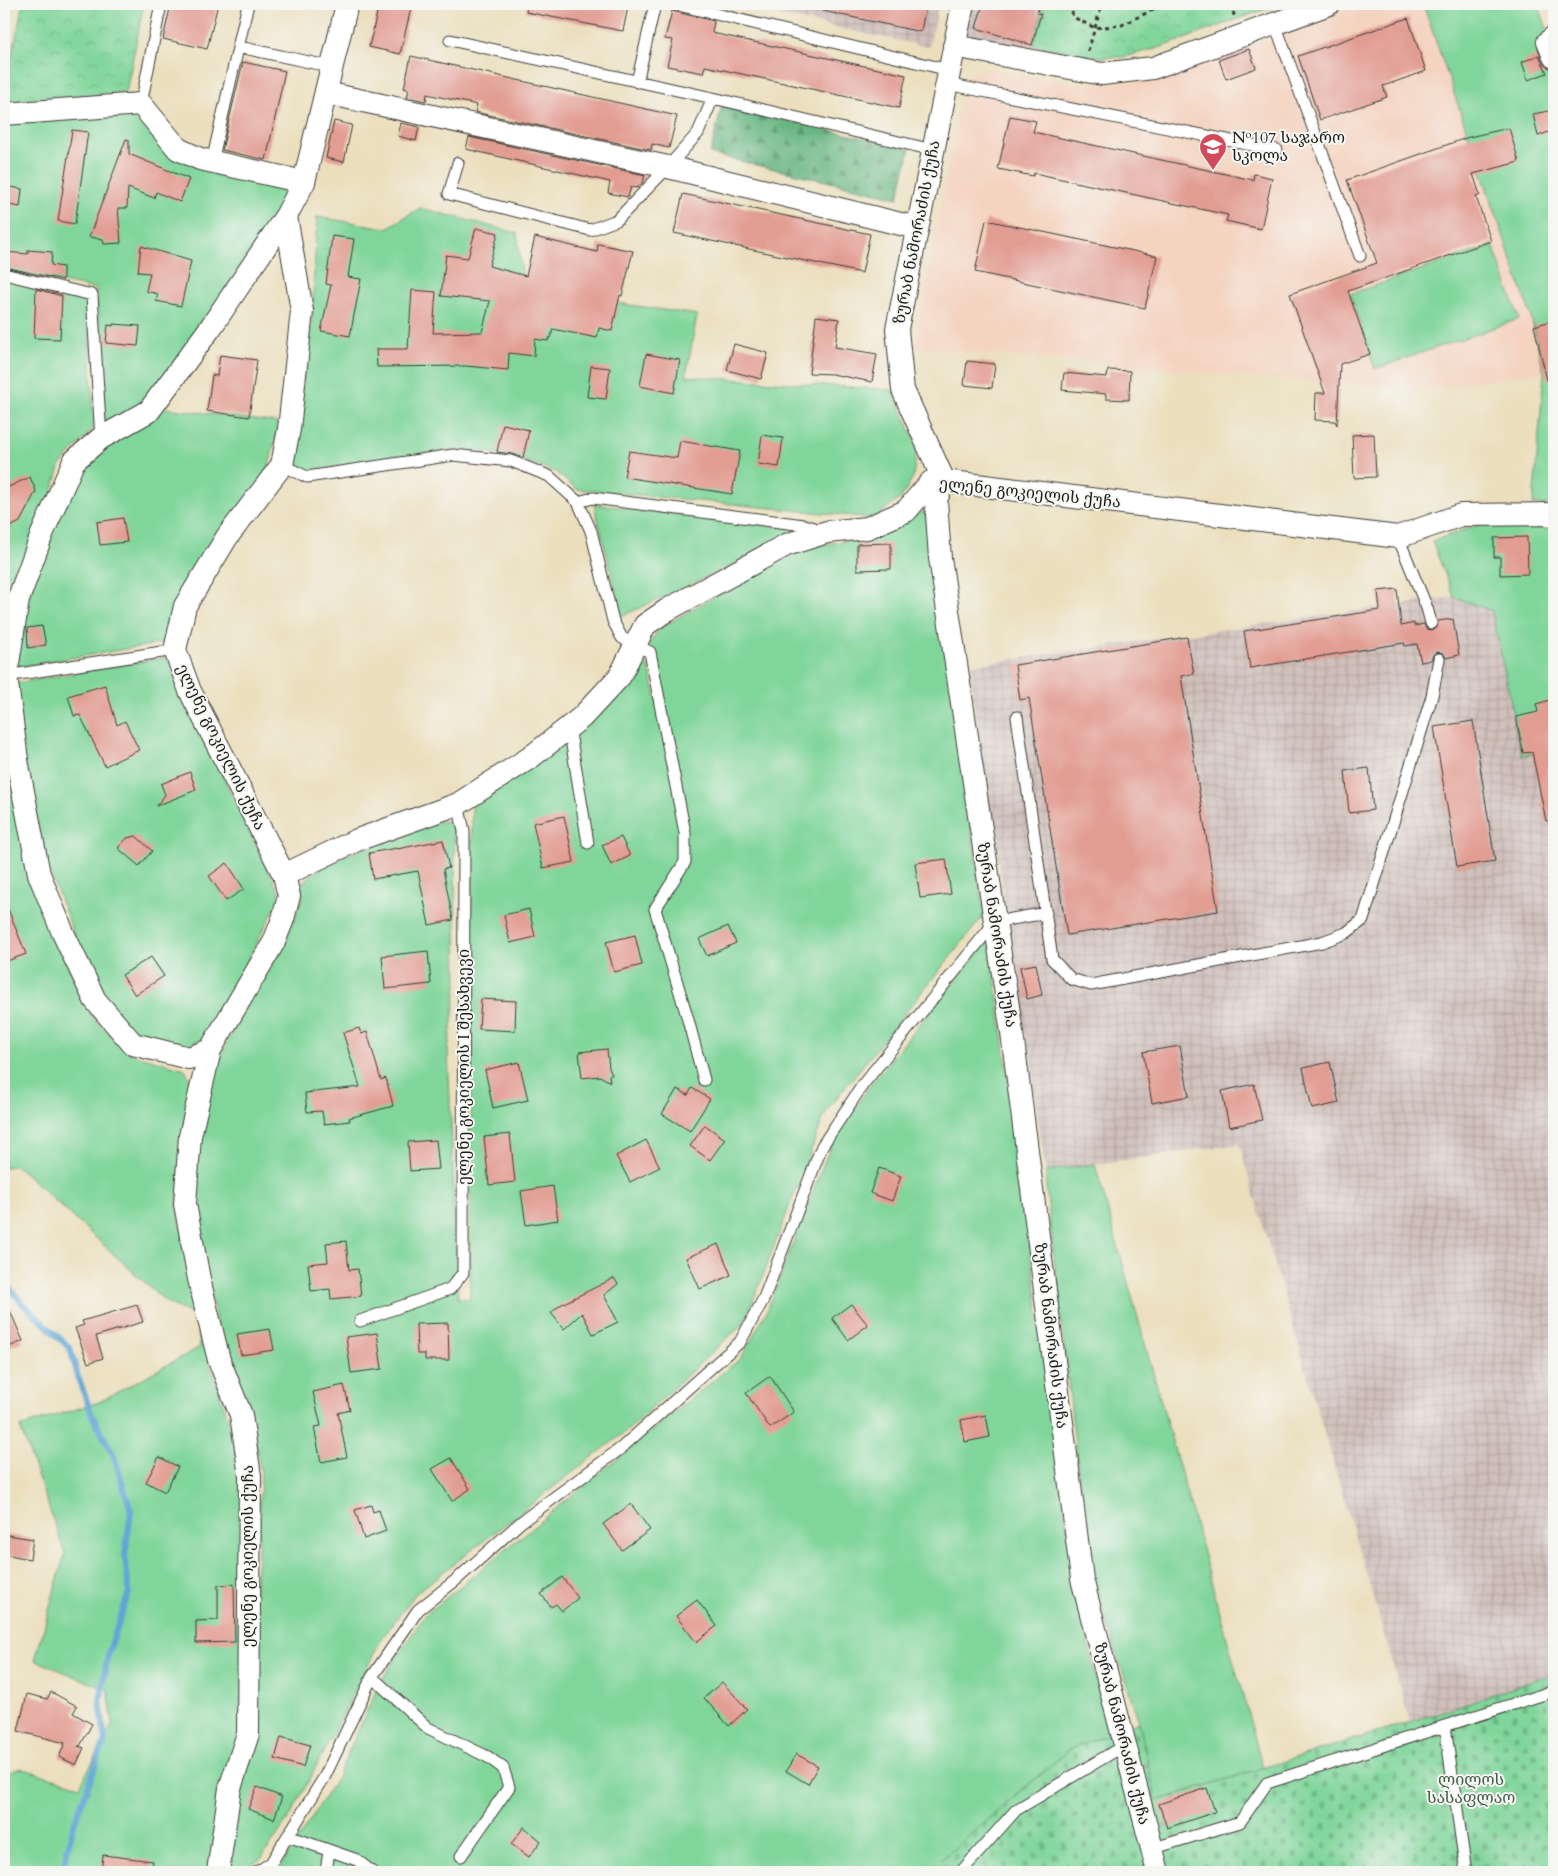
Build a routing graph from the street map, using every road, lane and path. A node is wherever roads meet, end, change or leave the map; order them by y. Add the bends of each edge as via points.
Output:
1 (160, 4) edge
2 (248, 4) edge
3 (347, 4) edge
4 (655, 4) edge
5 (674, 4) edge
6 (963, 4) edge
7 (1070, 4) edge
8 (1102, 4) edge
9 (1165, 4) edge
10 (1329, 4) edge
11 (1274, 24) junction
12 (1095, 28) junction
13 (1554, 37) edge
14 (450, 40) dead end
15 (954, 46) junction
16 (239, 47) junction
17 (1554, 57) edge
18 (1086, 59) dead end
19 (332, 67) junction
20 (948, 77) junction
21 (637, 82) junction
22 (326, 93) junction
23 (713, 98) junction
24 (141, 104) junction
25 (4, 114) edge
26 (933, 150) junction
27 (1277, 150) dead end
28 (212, 162) junction
29 (458, 163) dead end
30 (668, 167) junction
31 (304, 182) junction
32 (286, 216) junction
33 (917, 228) junction
34 (1360, 256) dead end
35 (4, 274) edge
36 (101, 438) junction
37 (282, 465) junction
38 (944, 481) junction
39 (578, 502) junction
40 (1554, 514) edge
41 (827, 532) junction
42 (1398, 537) junction
43 (1431, 623) dead end
44 (635, 646) junction
45 (175, 650) junction
46 (1439, 659) dead end
47 (6, 676) junction
48 (1017, 717) dead end
49 (570, 727) junction
50 (458, 804) junction
51 (588, 842) dead end
52 (284, 875) junction
53 (1046, 913) junction
54 (995, 922) junction
55 (210, 1050) junction
56 (704, 1080) dead end
57 (360, 1321) dead end
58 (372, 1677) junction
59 (1554, 1691) edge
60 (1445, 1726) junction
61 (1125, 1745) junction
62 (288, 1836) junction
63 (1151, 1849) junction
64 (329, 1851) junction
65 (461, 1856) dead end
66 (218, 1872) edge
67 (258, 1872) edge
68 (326, 1872) edge
69 (372, 1872) edge
70 (961, 1872) edge
71 (1158, 1872) edge
72 (1466, 1872) edge

1 - 24 lane
2 - 16 lane
3 - 19 street
4 - 21 lane
5 - 20 lane
6 - 15 street, ზურაბ ნამორაძის ქუჩა
7 - 12 path via 1073,17
8 - 12 path
9 - 12 path via 1122,26
10 - 11 street
11 - 15 street via 1153,68 1102,74
11 - 34 lane
12 - 18 path
13 - 17 street via 1548,42
14 - 21 lane
15 - 20 street, ზურაბ ნამორაძის ქუჩა
16 - 19 lane
16 - 28 lane
19 - 22 street
20 - 26 street, ზურაბ ნამორაძის ქუჩა
20 - 27 lane
21 - 23 lane
22 - 30 street
22 - 31 street
23 - 26 lane
23 - 30 lane via 698,133
24 - 25 street
24 - 28 street via 178,149
26 - 33 street, ზურაბ ნამორაძის ქუჩა
28 - 31 street
29 - 30 lane via 449,194 590,230 617,220
30 - 33 street
31 - 32 street
32 - 36 street via 211,327 149,410
32 - 37 street via 302,311
33 - 38 street, ზურაბ ნამორაძის ქუჩა via 897,329 903,390
35 - 36 lane via 92,295
36 - 47 street via 74,461 42,534 18,600
37 - 39 lane via 307,477 454,455 511,461 549,476
37 - 45 street, ელენე გოკიელის ქუჩა via 227,537 185,606
38 - 41 street, ელენე გოკიელის ქუჩა via 931,482 906,511 867,528
38 - 42 street, ელენე გოკიელის ქუჩა
38 - 54 street, ზურაბ ნამორაძის ქუჩა via 936,500 940,558
39 - 41 lane via 603,499 804,524
39 - 44 lane via 591,531 613,621 622,638
40 - 42 street, ელენე გოკიელის ქუჩა via 1461,515
41 - 44 street, ელენე გოკიელის ქუჩა via 786,545 667,610 645,625
42 - 43 lane
44 - 49 street via 620,676
44 - 56 lane via 650,652 684,833 685,862 655,909
45 - 47 lane
45 - 52 street, ელენე გოკიელის ქუჩა via 190,691
46 - 53 lane via 1432,696 1363,920 1346,933 1322,942 1091,985 1071,979 1052,959
47 - 55 street via 17,760 39,874 95,1000 133,1044 188,1058
48 - 53 lane
49 - 50 street via 531,757
49 - 51 lane
50 - 52 street via 357,840
50 - 57 lane, ელენე გოკიელის I შესახვევი via 464,831 463,1273 450,1289
52 - 55 street, ელენე გოკიელის ქუჩა via 289,896 274,942
53 - 54 lane
54 - 58 lane via 864,1083 822,1146 764,1298 740,1342 620,1449 521,1522 418,1610
54 - 61 street, ზურაბ ნამორაძის ქუჩა via 1082,1579
55 - 66 street, ელენე გოკიელის ქუჩა via 190,1136 185,1204 219,1360 241,1415 250,1476 248,1734 230,1788
58 - 62 lane via 325,1776
58 - 65 lane via 428,1728 488,1757 503,1768 509,1787
59 - 60 lane
60 - 63 lane via 1267,1783 1240,1822
60 - 72 lane
61 - 63 street, ზურაბ ნამორაძის ქუჩა
61 - 70 lane via 1016,1810
62 - 64 lane
62 - 67 lane via 271,1863
63 - 71 street, ზურაბ ნამორაძის ქუჩა
64 - 68 lane
64 - 69 lane via 357,1860

